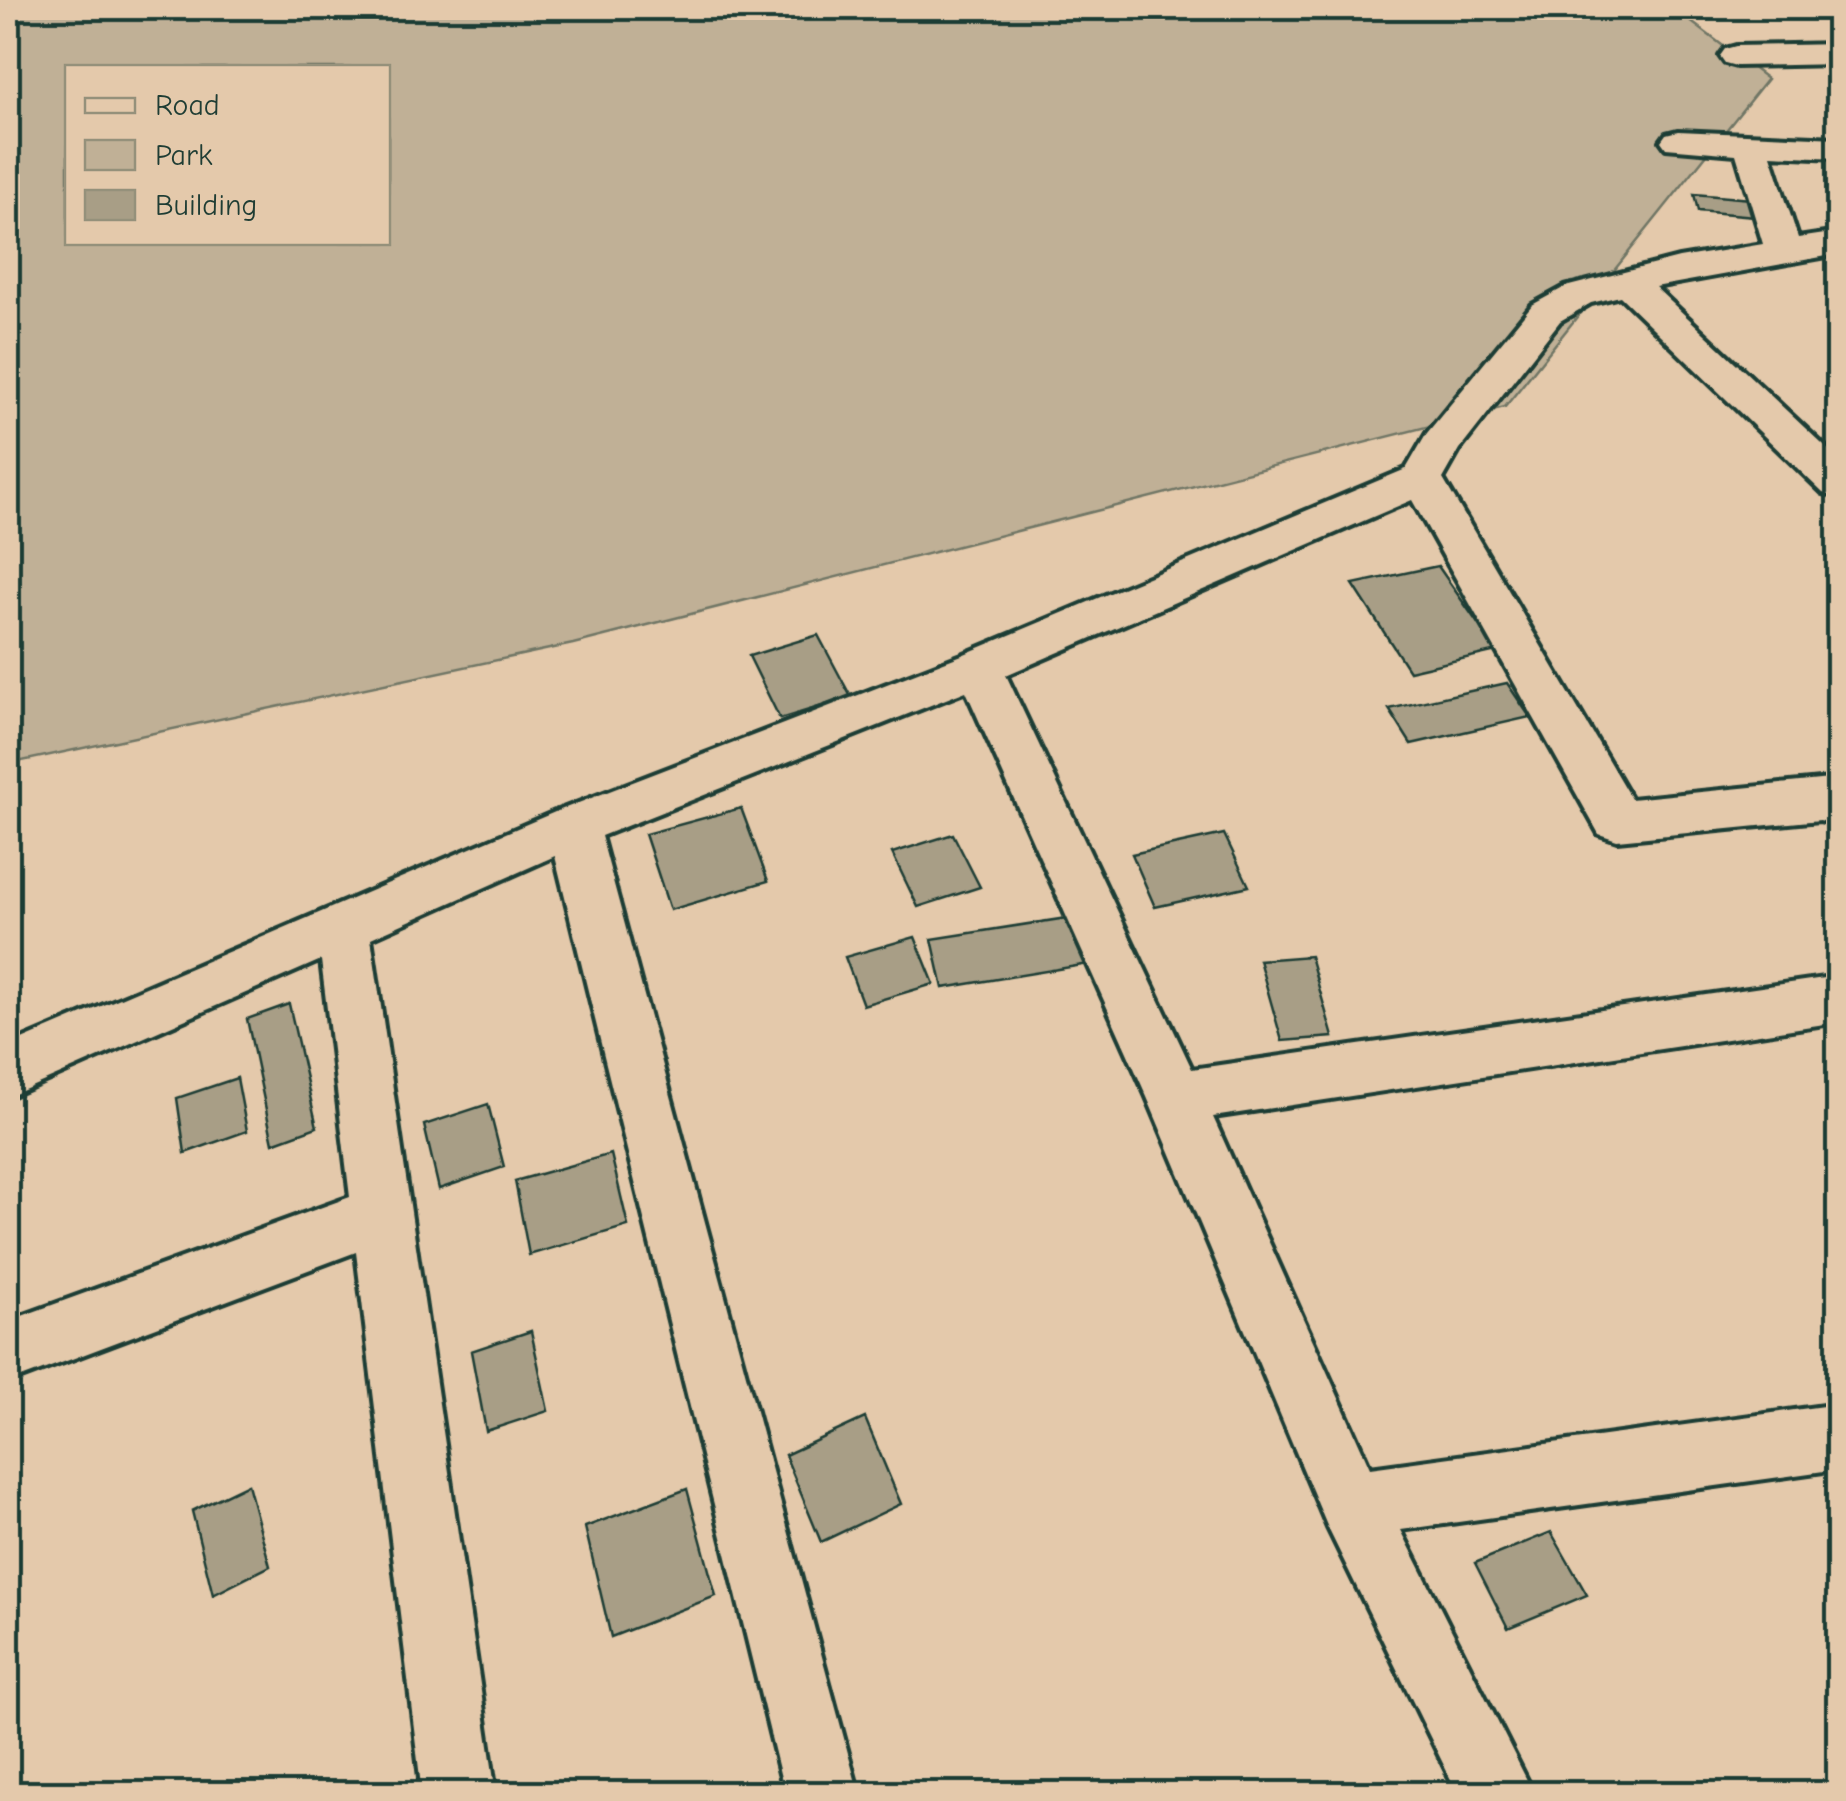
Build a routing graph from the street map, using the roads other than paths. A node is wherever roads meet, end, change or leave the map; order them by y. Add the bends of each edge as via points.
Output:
1 (1838, 54) edge
2 (1736, 56) dead end
3 (1678, 140) dead end
4 (1751, 146) junction
5 (1838, 148) edge
6 (1838, 244) edge
7 (1784, 252) junction
8 (1628, 282) junction
9 (1422, 478) junction
10 (1838, 483) edge
11 (979, 667) junction
12 (1838, 806) edge
13 (573, 826) junction
14 (342, 925) junction
15 (1838, 999) edge
16 (8, 1072) edge
17 (1176, 1097) junction
18 (381, 1214) junction
19 (8, 1352) edge
20 (1838, 1436) edge
21 (1352, 1504) junction
22 (459, 1794) edge
23 (822, 1794) edge
24 (1497, 1794) edge

1 - 2 street
3 - 4 street
4 - 5 street
4 - 7 street
6 - 7 street
7 - 8 street
8 - 9 street via 1578,295 1546,313 1442,443
8 - 10 street
9 - 11 street
9 - 12 street via 1617,820 1830,799
11 - 13 street
11 - 17 street
13 - 14 street
13 - 23 street
14 - 16 street
14 - 18 street
15 - 17 street
17 - 21 street
18 - 19 street
18 - 22 street
20 - 21 street
21 - 24 street

